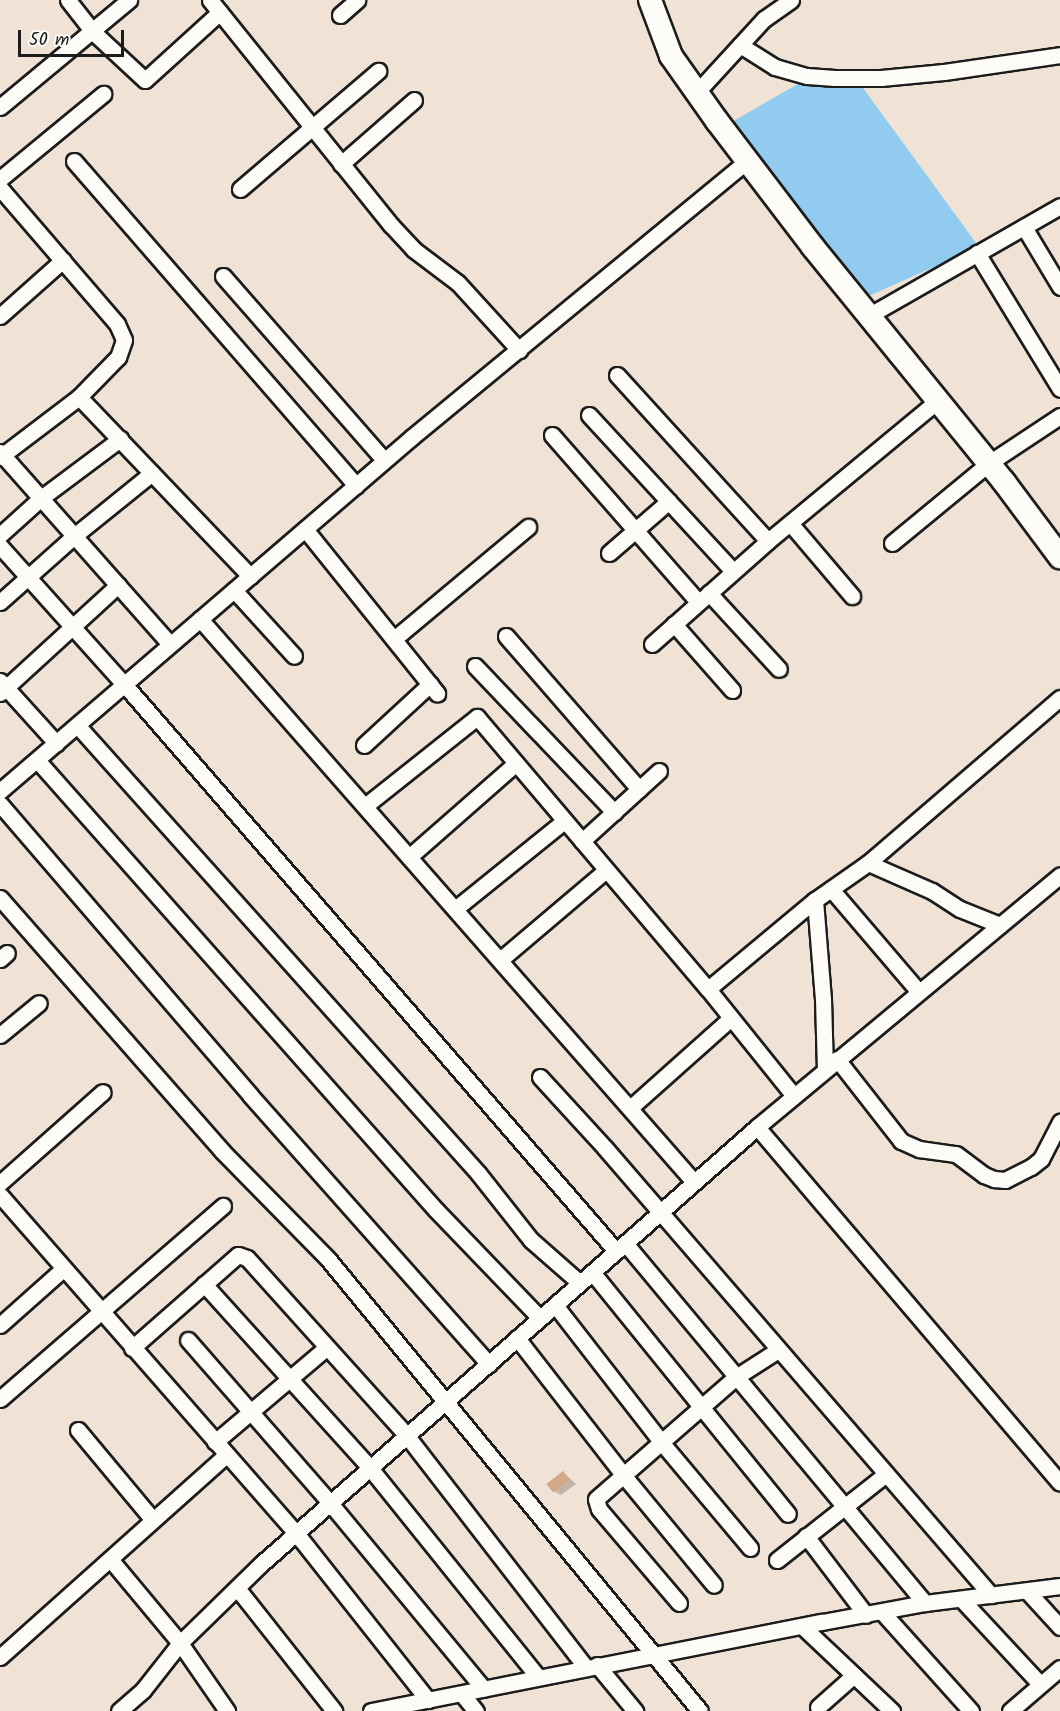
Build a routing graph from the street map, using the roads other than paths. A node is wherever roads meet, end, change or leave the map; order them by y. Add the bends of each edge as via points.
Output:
1 (68, 0) edge
2 (129, 0) edge
3 (357, 0) edge
4 (650, 0) edge
5 (791, 0) edge
6 (215, 6) edge
7 (340, 15) dead end
8 (92, 31) junction
9 (740, 45) junction
10 (1060, 56) edge
11 (378, 71) dead end
12 (697, 92) junction
13 (103, 94) dead end
14 (414, 100) dead end
15 (0, 107) edge
16 (312, 127) junction
17 (74, 161) dead end
18 (747, 161) junction
19 (340, 164) junction
20 (0, 179) edge
21 (0, 188) edge
22 (240, 189) dead end
23 (1060, 206) edge
24 (1024, 227) junction
25 (977, 253) junction
26 (63, 260) junction
27 (223, 276) dead end
28 (1060, 287) edge
29 (0, 316) edge
30 (868, 316) junction
31 (519, 350) junction
32 (617, 375) dead end
33 (1060, 389) edge
34 (79, 397) junction
35 (937, 401) junction
36 (590, 415) dead end
37 (1060, 416) edge
38 (552, 435) dead end
39 (120, 439) junction
40 (1, 454) edge
41 (384, 460) junction
42 (989, 463) junction
43 (152, 473) junction
44 (356, 484) junction
45 (41, 498) junction
46 (669, 501) junction
47 (790, 523) junction
48 (528, 527) dead end
49 (304, 529) junction
50 (635, 530) junction
51 (0, 535) edge
52 (74, 536) junction
53 (768, 541) junction
54 (892, 543) dead end
55 (0, 546) edge
56 (609, 553) dead end
57 (1060, 557) edge
58 (734, 571) junction
59 (250, 576) junction
60 (28, 577) junction
61 (118, 585) junction
62 (234, 590) junction
63 (852, 596) dead end
64 (704, 598) junction
65 (0, 602) edge
66 (200, 619) junction
67 (674, 624) junction
68 (74, 627) junction
69 (506, 636) dead end
70 (394, 639) junction
71 (170, 644) junction
72 (652, 644) dead end
73 (294, 656) dead end
74 (475, 666) dead end
75 (779, 669) dead end
76 (124, 684) junction
77 (2, 687) edge
78 (732, 690) dead end
79 (1060, 698) edge
80 (77, 725) junction
81 (56, 743) junction
82 (364, 745) dead end
83 (37, 760) junction
84 (516, 763) junction
85 (659, 771) dead end
86 (639, 789) junction
87 (0, 791) edge
88 (0, 804) edge
89 (364, 806) junction
90 (614, 812) junction
91 (564, 820) junction
92 (582, 841) junction
93 (410, 857) junction
94 (868, 863) junction
95 (606, 870) junction
96 (1060, 875) edge
97 (831, 889) junction
98 (0, 898) edge
99 (815, 900) junction
100 (455, 909) junction
101 (1000, 925) junction
102 (500, 960) junction
103 (708, 989) junction
104 (918, 992) junction
105 (39, 1003) dead end
106 (732, 1018) junction
107 (0, 1035) edge
108 (831, 1064) junction
109 (540, 1077) dead end
110 (103, 1092) dead end
111 (794, 1096) junction
112 (630, 1108) junction
113 (1060, 1122) edge
114 (757, 1127) junction
115 (694, 1182) junction
116 (0, 1183) edge
117 (0, 1196) edge
118 (223, 1206) dead end
119 (659, 1213) junction
120 (621, 1247) junction
121 (63, 1269) junction
122 (592, 1272) junction
123 (580, 1283) junction
124 (204, 1284) junction
125 (555, 1305) junction
126 (100, 1312) junction
127 (540, 1318) junction
128 (0, 1325) edge
129 (517, 1338) junction
130 (188, 1340) dead end
131 (132, 1348) junction
132 (326, 1348) junction
133 (778, 1350) junction
134 (489, 1364) junction
135 (736, 1377) junction
136 (290, 1379) junction
137 (0, 1399) edge
138 (445, 1404) junction
139 (701, 1407) junction
140 (252, 1410) junction
141 (78, 1430) dead end
142 (407, 1436) junction
143 (215, 1442) junction
144 (662, 1443) junction
145 (226, 1455) junction
146 (370, 1468) junction
147 (886, 1474) junction
148 (624, 1476) junction
149 (1060, 1483) edge
150 (330, 1503) junction
151 (843, 1506) junction
152 (788, 1514) dead end
153 (153, 1520) junction
154 (296, 1533) junction
155 (806, 1536) junction
156 (750, 1548) dead end
157 (110, 1559) junction
158 (777, 1560) dead end
159 (714, 1585) dead end
160 (1060, 1586) edge
161 (237, 1588) junction
162 (1027, 1591) junction
163 (991, 1595) junction
164 (963, 1601) junction
165 (678, 1603) dead end
166 (925, 1604) junction
167 (883, 1613) junction
168 (867, 1615) junction
169 (802, 1626) junction
170 (1060, 1627) edge
171 (180, 1643) junction
172 (653, 1655) junction
173 (0, 1657) edge
174 (592, 1666) junction
175 (1060, 1668) edge
176 (854, 1675) junction
177 (538, 1677) junction
178 (1040, 1684) junction
179 (484, 1689) junction
180 (462, 1694) junction
181 (428, 1700) junction
182 (818, 1707) dead end
183 (410, 1708) edge
184 (119, 1711) edge
185 (227, 1711) edge
186 (334, 1711) edge
187 (371, 1711) edge
188 (476, 1711) edge
189 (635, 1711) edge
190 (700, 1711) edge
191 (892, 1711) edge
192 (971, 1711) edge
193 (1010, 1711) edge

1 - 8 street
2 - 8 street
3 - 7 street
4 - 12 street via 670,56
5 - 9 street via 764,19
6 - 8 street via 145,80
6 - 16 street
8 - 15 street
9 - 10 street via 775,67 807,76 835,78 944,72
9 - 12 street
11 - 16 street
12 - 18 street
13 - 20 street
14 - 19 street
16 - 19 street
16 - 22 street
17 - 44 street
18 - 30 street
18 - 31 street
19 - 31 street via 413,249 458,283
21 - 26 street
23 - 24 street
24 - 25 street
24 - 28 street
25 - 30 street
25 - 33 street
26 - 29 street
26 - 34 street via 117,324 124,340 118,357
27 - 41 street
30 - 35 street
31 - 41 street
32 - 53 street
34 - 39 street
34 - 40 street
35 - 42 street
35 - 47 street
36 - 46 street
37 - 42 street
38 - 50 street
39 - 43 street
39 - 45 street
40 - 45 street
41 - 44 street
42 - 54 street
42 - 57 street
43 - 52 street
43 - 59 street
44 - 49 street
45 - 51 street
45 - 52 street
46 - 50 street
46 - 58 street
47 - 53 street
47 - 63 street
48 - 70 street
49 - 59 street
49 - 70 street
50 - 56 street
50 - 64 street
52 - 60 street
52 - 61 street
53 - 58 street
55 - 60 street
58 - 64 street
59 - 62 street
60 - 65 street
60 - 68 street
61 - 68 street
61 - 71 street
62 - 66 street
62 - 73 street
64 - 67 street
64 - 75 street
66 - 71 street
66 - 89 street
67 - 72 street
67 - 78 street
68 - 76 street
68 - 77 street
69 - 86 street
70 - 82 street via 434,688
71 - 76 street
74 - 90 street
76 - 80 street
76 - 120 street
77 - 81 street
79 - 94 street
80 - 81 street
80 - 123 street via 470,1165 531,1240
81 - 83 street
83 - 87 street
83 - 127 street via 436,1210
84 - 89 street via 477,717
84 - 91 street
84 - 93 street
85 - 86 street
86 - 90 street
88 - 134 street via 250,1095
89 - 93 street
90 - 92 street
91 - 92 street
91 - 100 street
92 - 95 street
93 - 100 street
94 - 97 street
94 - 101 street
95 - 102 street
95 - 103 street
96 - 101 street
97 - 99 street
97 - 104 street
98 - 138 street via 222,1151 328,1259
99 - 103 street
99 - 108 street
100 - 102 street
101 - 104 street
102 - 112 street
103 - 106 street
104 - 108 street
105 - 107 street
106 - 111 street
106 - 112 street
108 - 111 street
108 - 113 street via 901,1141 918,1149 956,1154 994,1179 1005,1180 1041,1159
109 - 119 street
110 - 116 street
111 - 114 street
112 - 115 street
114 - 115 street
114 - 149 street
115 - 119 street
117 - 121 street
118 - 126 street
119 - 120 street
119 - 133 street
120 - 122 street
120 - 135 street
121 - 126 street
121 - 128 street
122 - 123 street
122 - 139 street
123 - 125 street
124 - 131 street
124 - 132 street via 243,1255
124 - 136 street
125 - 127 street
125 - 144 street
126 - 131 street
126 - 137 street
127 - 129 street
129 - 134 street
129 - 148 street
130 - 140 street
131 - 143 street
132 - 136 street
132 - 142 street
133 - 135 street
133 - 147 street
134 - 138 street
135 - 139 street
135 - 151 street
136 - 140 street
136 - 146 street
138 - 142 street
138 - 172 street
139 - 144 street
139 - 152 street
140 - 143 street
140 - 150 street
141 - 153 street
142 - 146 street
142 - 174 street
143 - 145 street
144 - 148 street
144 - 156 street
145 - 153 street
145 - 154 street
146 - 150 street
146 - 177 street
147 - 151 street
147 - 163 street
148 - 159 street
148 - 165 street via 595,1502
150 - 154 street
150 - 179 street
151 - 155 street
151 - 166 street
153 - 157 street
154 - 161 street
154 - 181 street
155 - 158 street
155 - 168 street
157 - 171 street
157 - 173 street
160 - 162 street
161 - 171 street
161 - 186 street
162 - 163 street
162 - 170 street
163 - 164 street
164 - 166 street
164 - 178 street
166 - 167 street
167 - 168 street
167 - 192 street
168 - 169 street
169 - 172 street
169 - 176 street
171 - 184 street via 143,1690
171 - 185 street
172 - 174 street
172 - 190 street
174 - 177 street
174 - 189 street
175 - 178 street
176 - 182 street
176 - 191 street
177 - 179 street
178 - 193 street
179 - 180 street
180 - 181 street
180 - 188 street
181 - 183 street
183 - 187 street

